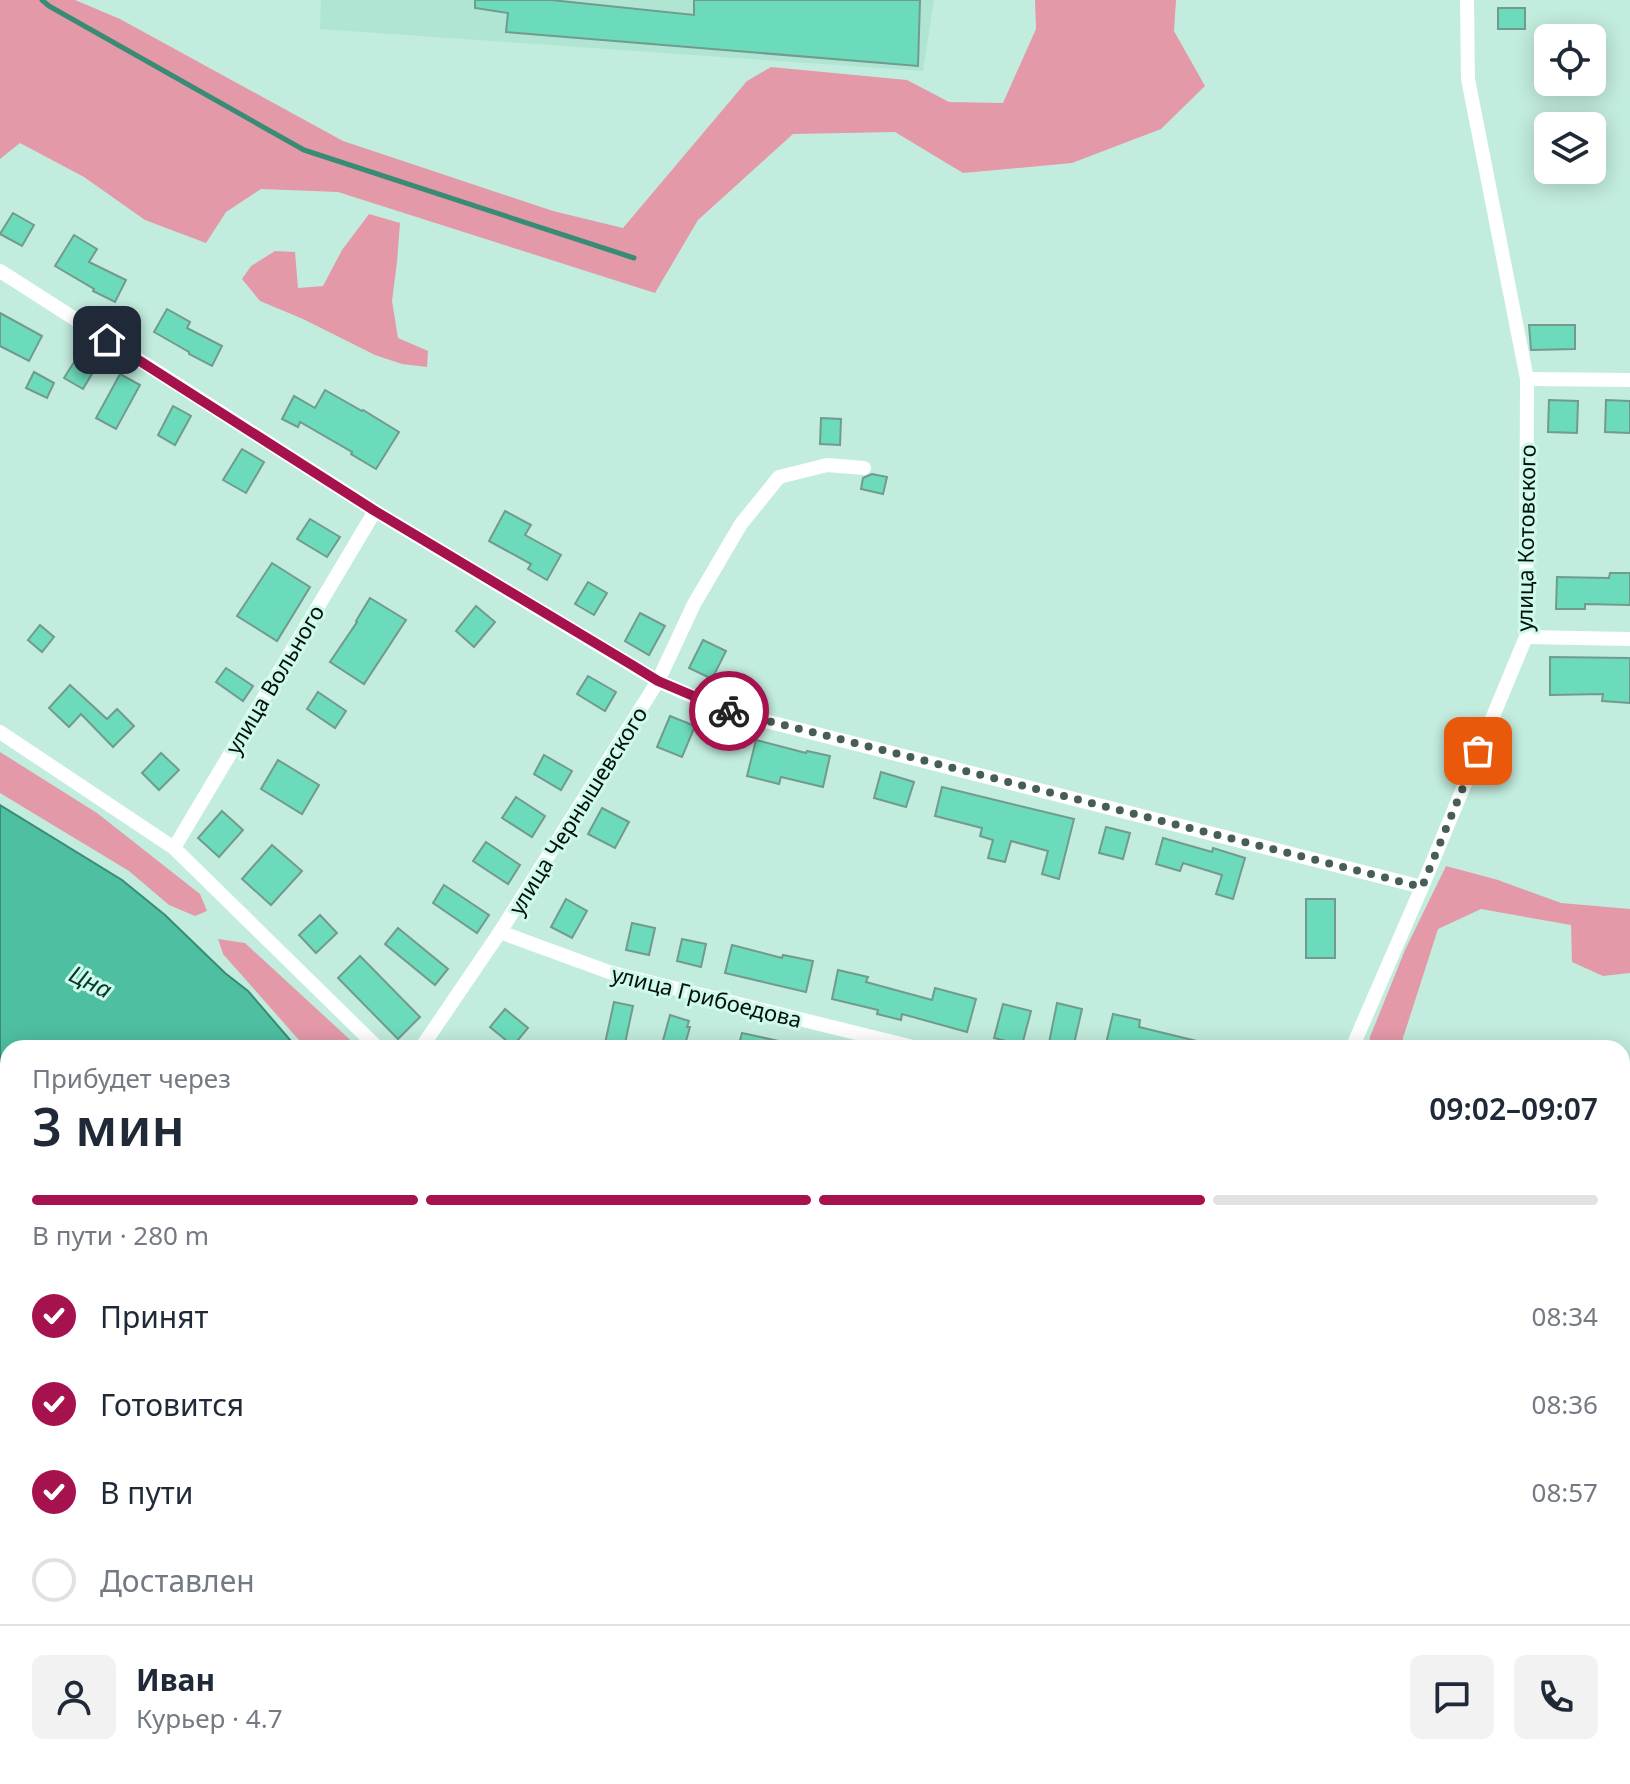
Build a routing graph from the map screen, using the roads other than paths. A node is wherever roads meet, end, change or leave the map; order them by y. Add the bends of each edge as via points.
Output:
1 (1467, 0) edge
2 (0, 271) edge
3 (1527, 379) junction
4 (1630, 380) edge
5 (864, 468) dead end
6 (375, 511) junction
7 (1526, 637) junction
8 (1630, 639) edge
9 (658, 681) junction
10 (0, 732) edge
11 (174, 848) junction
12 (1422, 887) junction
13 (500, 932) junction
14 (370, 1040) edge
15 (426, 1040) edge
16 (885, 1040) edge
17 (1355, 1040) edge

1 - 3 street, улица Котовского via 1468,79
2 - 6 street
3 - 4 street
3 - 7 street, улица Котовского
5 - 9 street, улица Чернышевского via 827,465 779,477 741,524 694,604
6 - 9 street
6 - 11 street, улица Вольного
7 - 8 street
7 - 12 street, улица Котовского
9 - 12 street via 726,711
9 - 13 street, улица Чернышевского
10 - 11 street
11 - 14 street
12 - 17 street, улица Котовского
13 - 15 street, улица Чернышевского
13 - 16 street, улица Грибоедова via 609,972

